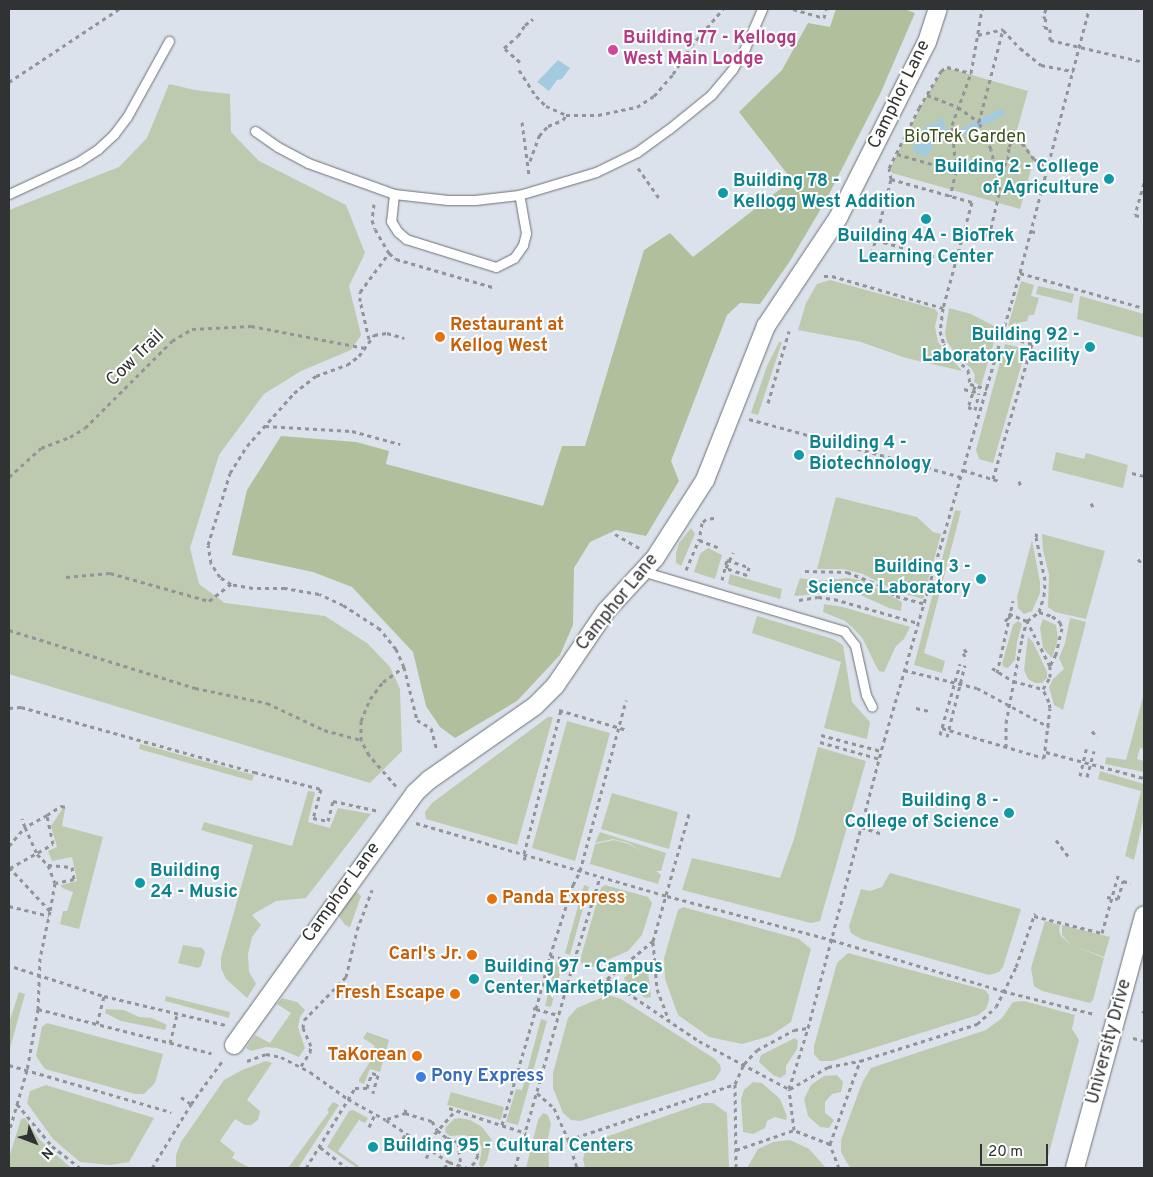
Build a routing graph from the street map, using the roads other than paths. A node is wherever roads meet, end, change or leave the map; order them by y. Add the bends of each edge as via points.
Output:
1 (762, 9) edge
2 (938, 9) edge
3 (169, 41) dead end
4 (255, 131) dead end
5 (9, 194) edge
6 (394, 194) junction
7 (519, 195) junction
8 (645, 572) junction
9 (872, 707) dead end
10 (1144, 915) edge
11 (234, 1045) road end
12 (1075, 1168) edge

1 - 7 lane via 732,70 710,95 669,129 637,152 596,172
2 - 8 street, Camphor Lane via 926,42 838,218 766,326 705,480
3 - 5 lane via 127,117 98,150
4 - 6 lane via 308,163
6 - 7 lane via 448,200
6 - 7 lane via 392,221 406,239 496,267 514,258 523,245 526,233
8 - 9 lane via 844,632 855,644 866,695
8 - 11 street, Camphor Lane via 606,611 555,686 535,706 415,793
10 - 12 street, University Drive

